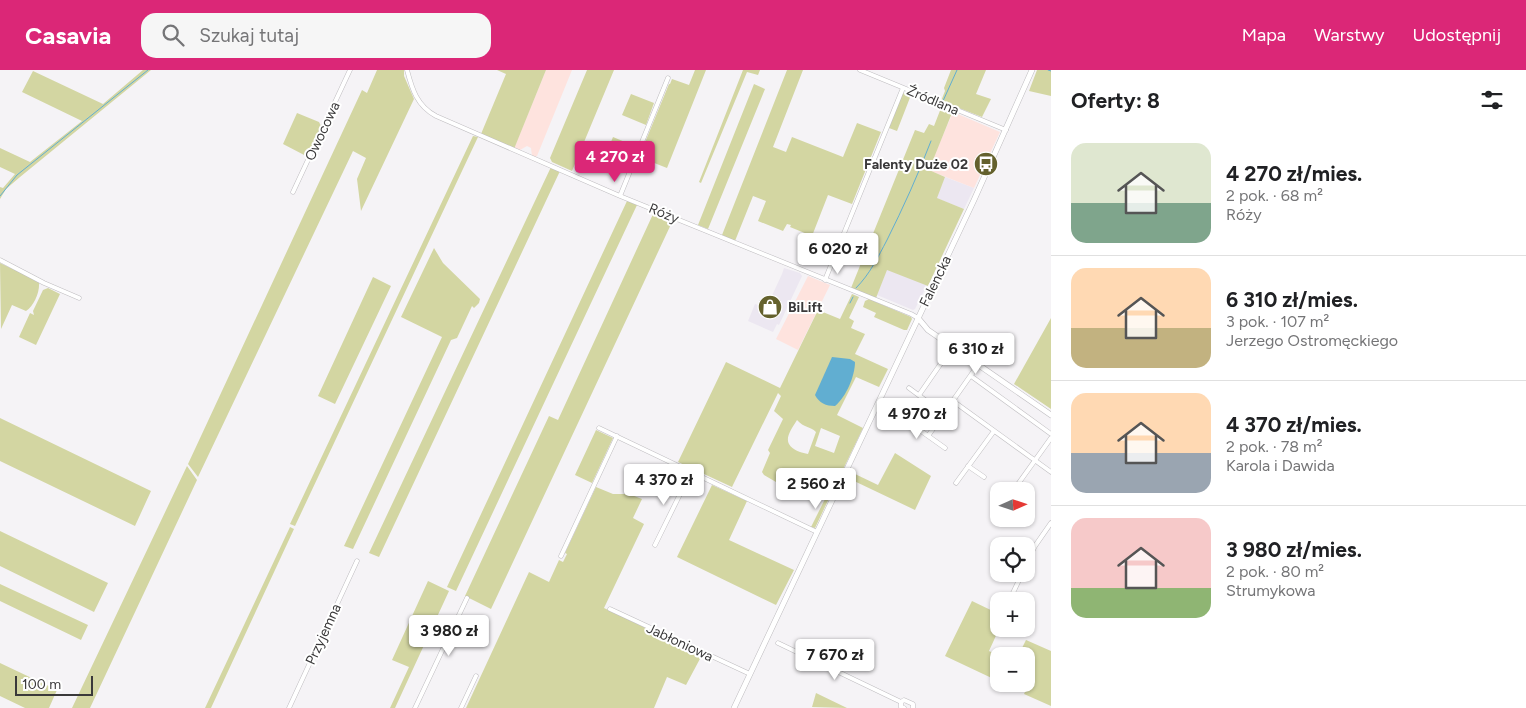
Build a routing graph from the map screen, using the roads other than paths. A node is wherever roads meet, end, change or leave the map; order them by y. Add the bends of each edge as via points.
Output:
1 (350, 70) edge
2 (407, 70) edge
3 (860, 70) edge
4 (1032, 70) edge
5 (668, 78) dead end
6 (904, 88) junction
7 (1006, 130) junction
8 (293, 192) dead end
9 (620, 196) junction
10 (0, 260) edge
11 (825, 280) junction
12 (79, 298) dead end
13 (918, 318) junction
14 (944, 359) dead end
15 (978, 365) junction
16 (970, 376) junction
17 (909, 388) dead end
18 (920, 395) junction
19 (953, 402) junction
20 (944, 414) junction
21 (1051, 415) edge
22 (900, 416) dead end
23 (599, 428) dead end
24 (994, 431) junction
25 (617, 436) junction
26 (928, 436) junction
27 (1051, 436) edge
28 (945, 448) dead end
29 (1035, 460) junction
30 (968, 466) junction
31 (691, 472) junction
32 (1051, 472) edge
33 (984, 477) dead end
34 (1019, 482) edge
35 (956, 483) dead end
36 (1051, 523) edge
37 (817, 532) junction
38 (655, 545) dead end
39 (1035, 546) edge
40 (561, 556) dead end
41 (358, 561) dead end
42 (466, 598) dead end
43 (610, 609) dead end
44 (778, 643) dead end
45 (750, 674) junction
46 (476, 676) dead end
47 (901, 702) junction
48 (288, 708) edge
49 (415, 708) edge
50 (461, 708) edge
51 (734, 708) edge
52 (904, 708) edge
53 (913, 708) edge

1 - 8 street, Owocowa
2 - 9 street, Róży via 414,95 430,113
3 - 6 street, Źródlana
4 - 7 street, Falencka
5 - 9 street
6 - 7 street, Źródlana
6 - 11 street
7 - 13 street, Falencka
9 - 11 street, Róży
10 - 12 street
11 - 13 street, Róży
13 - 15 street via 924,326
13 - 37 street, Falencka
14 - 18 street
15 - 16 street
15 - 21 street
16 - 19 street
16 - 27 street
17 - 18 street
18 - 20 street
19 - 20 street
19 - 24 street
20 - 26 street
22 - 26 street
23 - 25 street
24 - 29 street
24 - 30 street
25 - 31 street
25 - 40 street
26 - 28 street
27 - 29 street
29 - 32 street
29 - 34 street
30 - 33 street
30 - 35 street
31 - 37 street
31 - 38 street
36 - 39 street
37 - 45 street, Falencka
41 - 48 street, Przyjemna
42 - 49 street
43 - 45 street, Jabłoniowa
44 - 47 street
45 - 51 street, Falencka
46 - 50 street
47 - 52 street via 900,706
47 - 53 street via 913,704

